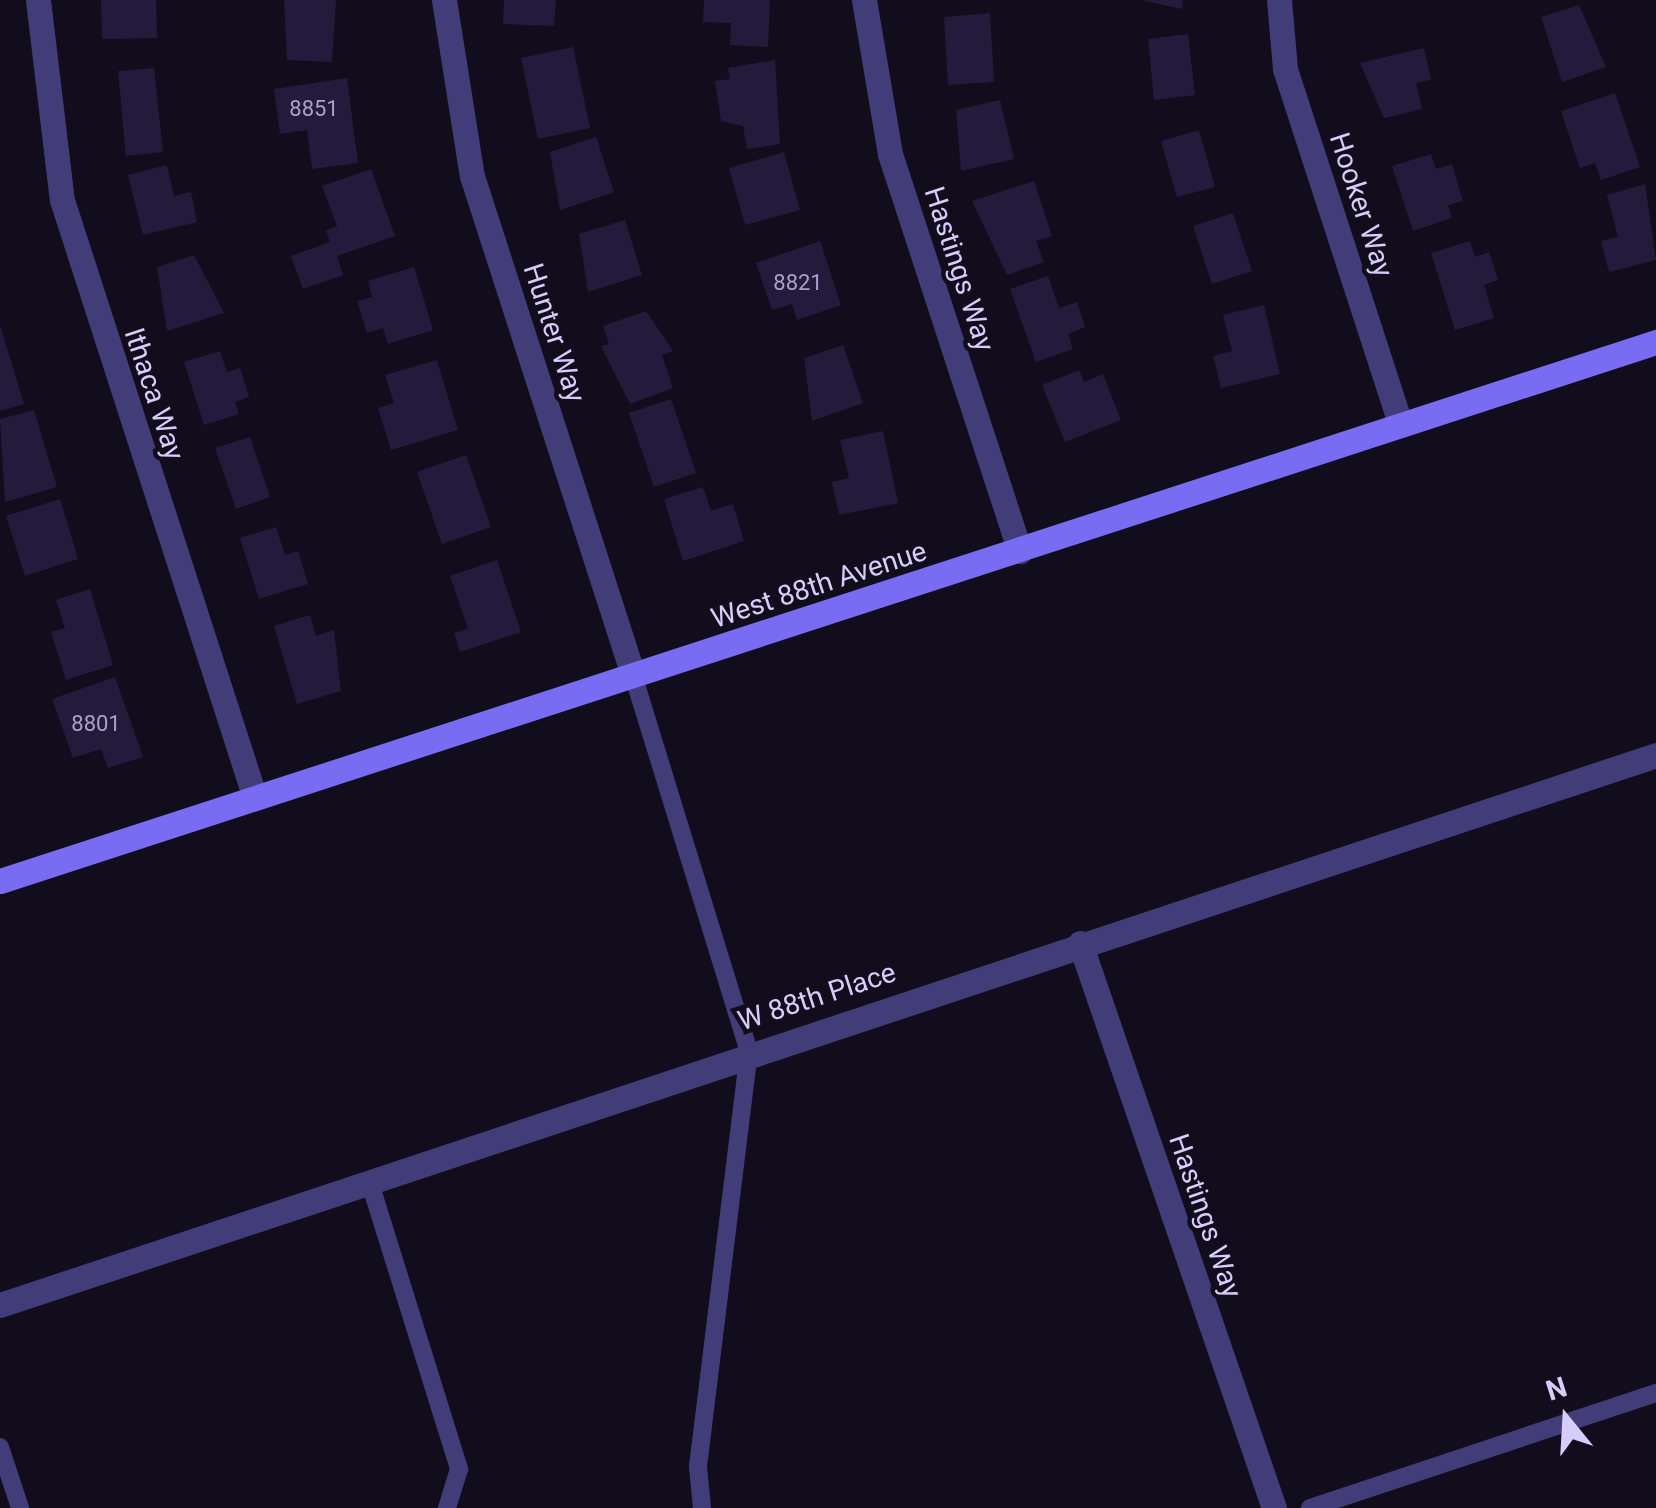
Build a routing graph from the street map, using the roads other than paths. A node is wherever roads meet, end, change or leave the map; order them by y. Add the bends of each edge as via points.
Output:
1 (38, 0) edge
2 (444, 0) edge
3 (864, 0) edge
4 (1279, 0) edge
5 (1656, 342) edge
6 (1401, 425) junction
7 (1020, 551) junction
8 (634, 678) junction
9 (1656, 755) edge
10 (255, 798) junction
11 (0, 881) edge
12 (1080, 943) junction
13 (748, 1050) junction
14 (370, 1183) junction
15 (0, 1306) edge
16 (1656, 1393) edge
17 (0, 1447) edge
18 (20, 1508) edge
19 (447, 1508) edge
20 (702, 1508) edge
21 (1274, 1508) edge
22 (1310, 1508) edge

1 - 10 street, Ithaca Way via 62,200
2 - 8 street, Hunter Way via 472,176
3 - 7 street, Hastings Way via 890,154
4 - 6 street, Hooker Way via 1285,68
5 - 6 street, West 88th Avenue
6 - 7 street, West 88th Avenue
7 - 8 street, West 88th Avenue
8 - 10 street, West 88th Avenue
8 - 13 lane
9 - 12 street, W 88th Place
10 - 11 street, West 88th Avenue
12 - 13 street, W 88th Place
12 - 21 street, Hastings Way
13 - 14 street, W 88th Place
13 - 20 lane via 698,1467
14 - 15 street, W 88th Place
14 - 19 lane via 459,1469
16 - 22 lane
17 - 18 lane

